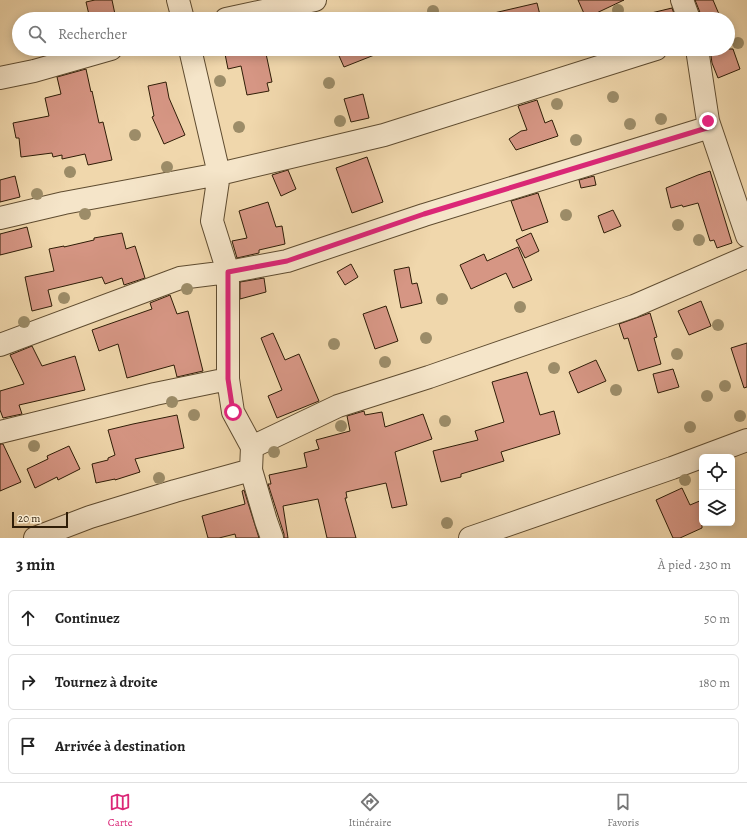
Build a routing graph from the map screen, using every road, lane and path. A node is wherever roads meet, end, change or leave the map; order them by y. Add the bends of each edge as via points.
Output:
1 (178, 0) edge
2 (315, 0) edge
3 (682, 0) edge
4 (181, 12) edge
5 (259, 12) edge
6 (686, 12) edge
7 (88, 56) edge
8 (192, 56) edge
9 (631, 56) edge
10 (698, 56) edge
11 (0, 78) edge
12 (710, 127) junction
13 (219, 174) junction
14 (0, 218) edge
15 (747, 236) edge
16 (747, 258) edge
17 (228, 272) junction
18 (0, 345) edge
19 (228, 379) junction
20 (0, 432) edge
21 (747, 440) edge
22 (252, 447) junction
23 (251, 470) junction
24 (35, 538) edge
25 (272, 538) edge
26 (470, 538) edge

1 - 4 street
2 - 5 street
3 - 6 street
7 - 11 street via 34,72
8 - 13 street
9 - 13 street via 384,135
10 - 12 street
12 - 15 street
12 - 17 street via 424,214 287,261
13 - 14 street via 64,203
13 - 17 street via 212,221
16 - 22 street via 634,306 338,406
17 - 18 street via 180,278
17 - 19 street
19 - 20 street
19 - 22 street via 233,412
21 - 26 street
22 - 23 street
23 - 24 street via 90,517
23 - 25 street

